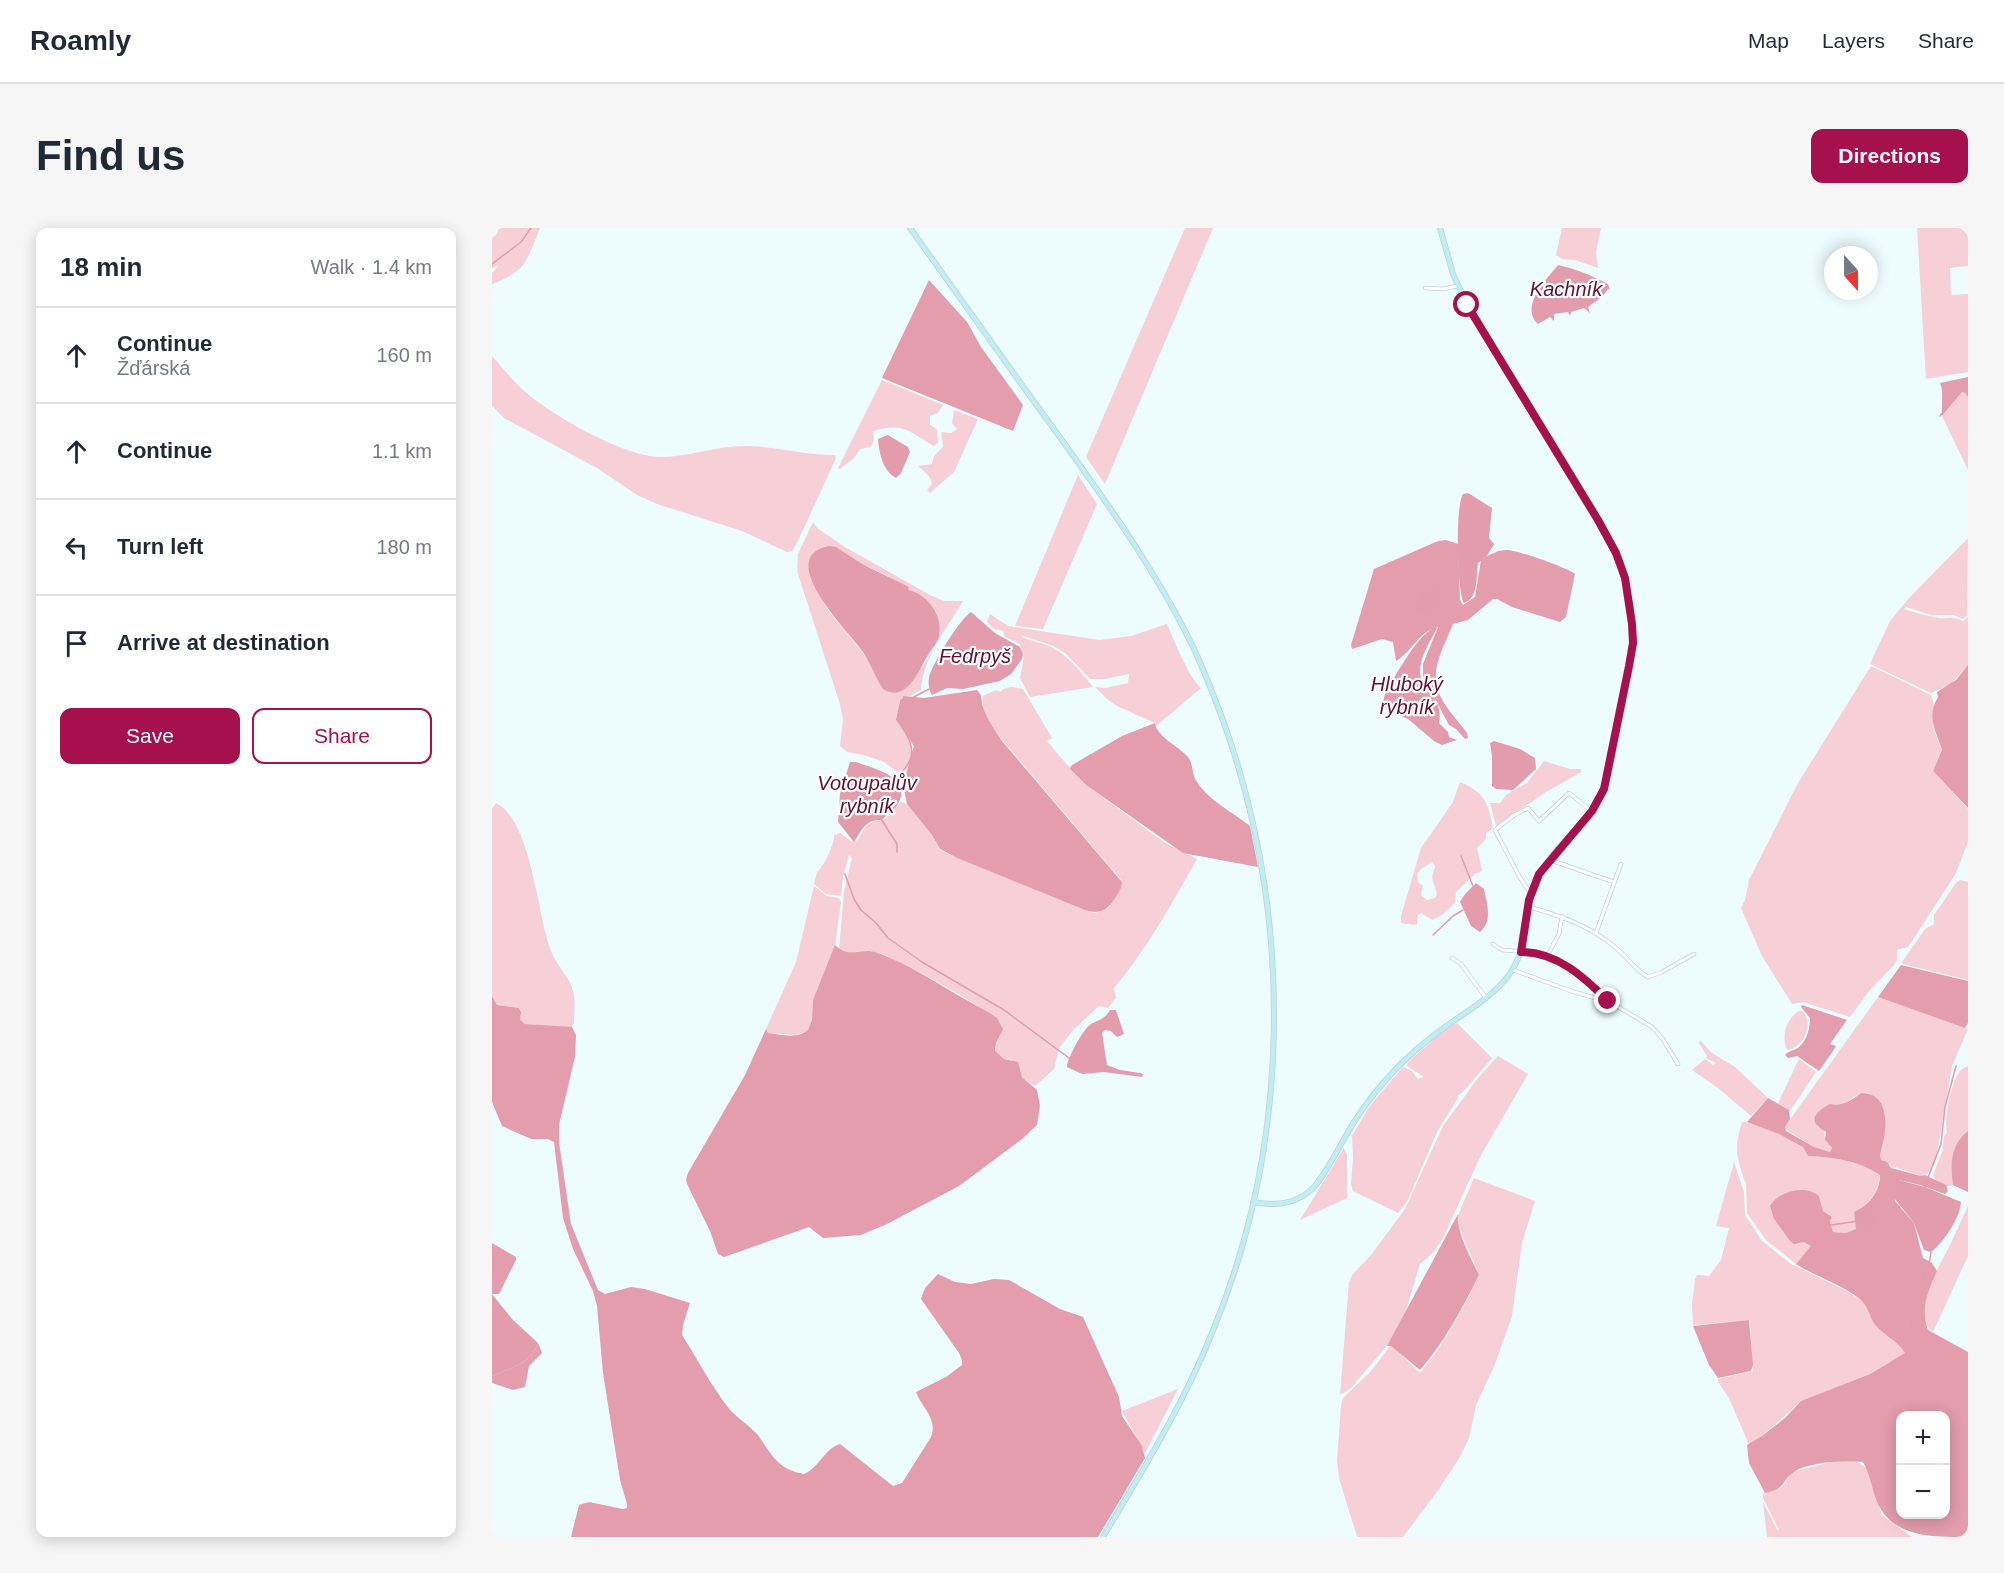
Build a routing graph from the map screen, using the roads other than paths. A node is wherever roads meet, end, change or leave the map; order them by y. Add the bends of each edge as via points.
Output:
1 (910, 228) edge
2 (1440, 228) edge
3 (1457, 286) junction
4 (1425, 288) dead end
5 (1592, 811) junction
6 (1550, 860) junction
7 (1621, 864) dead end
8 (1614, 882) junction
9 (1531, 894) junction
10 (1529, 907) junction
11 (1562, 916) junction
12 (1596, 933) junction
13 (1493, 944) dead end
14 (1521, 952) junction
15 (1694, 954) dead end
16 (1452, 957) dead end
17 (1547, 957) junction
18 (1513, 970) junction
19 (1486, 998) junction
20 (1608, 1001) junction
21 (1678, 1064) dead end
22 (1253, 1202) junction
23 (1103, 1537) edge

1 - 22 main road via 1149,567 1194,648 1231,742 1261,863 1274,977 1269,1109
2 - 3 main road
3 - 4 street
3 - 5 main road via 1613,546 1628,590 1632,624 1630,659 1607,782
5 - 6 main road
5 - 9 street via 1569,793 1539,821 1528,808 1495,830
6 - 8 street
6 - 9 main road
7 - 8 street
8 - 12 street
9 - 10 main road
10 - 11 street
10 - 14 main road
11 - 12 street
11 - 17 street via 1559,934
12 - 15 street via 1648,977
13 - 14 street via 1502,950
14 - 17 street
14 - 18 main road
16 - 19 street
17 - 20 street via 1582,977
18 - 19 main road
18 - 20 street
19 - 22 main road via 1426,1041 1394,1071 1355,1119 1314,1188 1287,1203
20 - 21 street via 1652,1028
22 - 23 main road via 1230,1284 1200,1360 1157,1447

